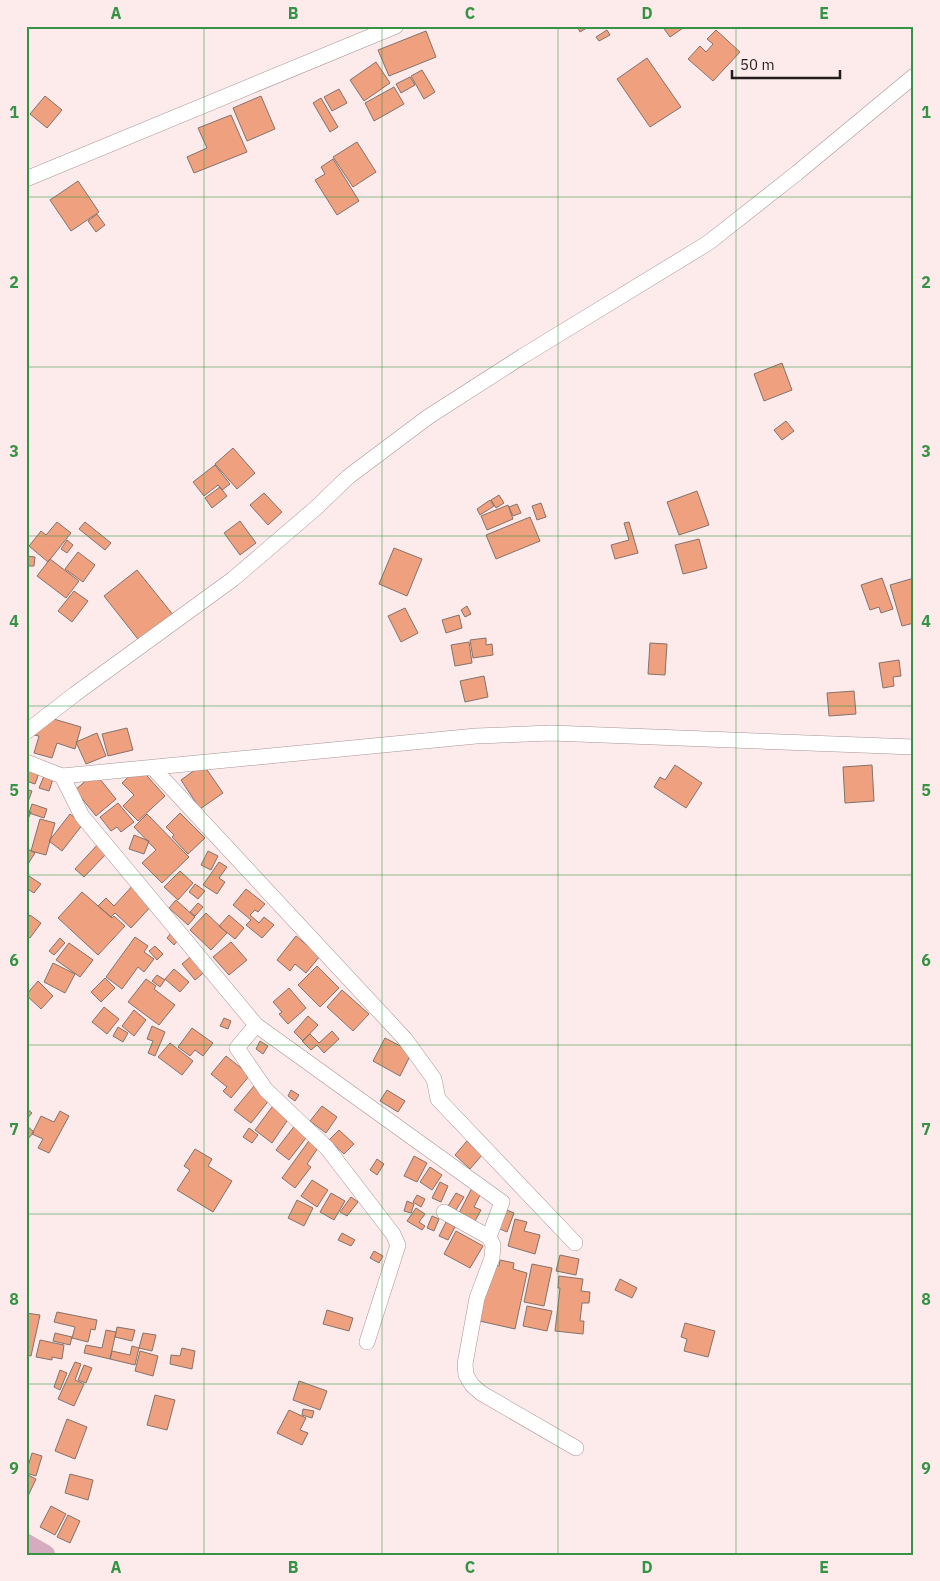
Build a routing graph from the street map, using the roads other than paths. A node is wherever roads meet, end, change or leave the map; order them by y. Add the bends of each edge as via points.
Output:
1 (396, 26) edge
2 (914, 76) edge
3 (26, 179) edge
4 (26, 732) edge
5 (914, 747) edge
6 (26, 762) edge
7 (152, 767) junction
8 (62, 776) junction
9 (256, 1025) junction
10 (444, 1212) dead end
11 (489, 1237) junction
12 (575, 1243) dead end
13 (367, 1342) dead end
14 (576, 1448) dead end
15 (26, 1544) edge
16 (45, 1555) edge

1 - 3 street
2 - 4 street via 708,243 428,417 348,477 233,579
5 - 7 street via 551,733 476,736
6 - 8 street
7 - 8 street
7 - 12 street via 405,1039 434,1079 438,1099
8 - 9 street via 82,816
9 - 11 street via 502,1202
9 - 13 street via 237,1048 266,1090 327,1148 398,1245
10 - 11 street
11 - 14 street via 494,1245 492,1258 477,1298 468,1342 466,1375 481,1393
15 - 16 main road

